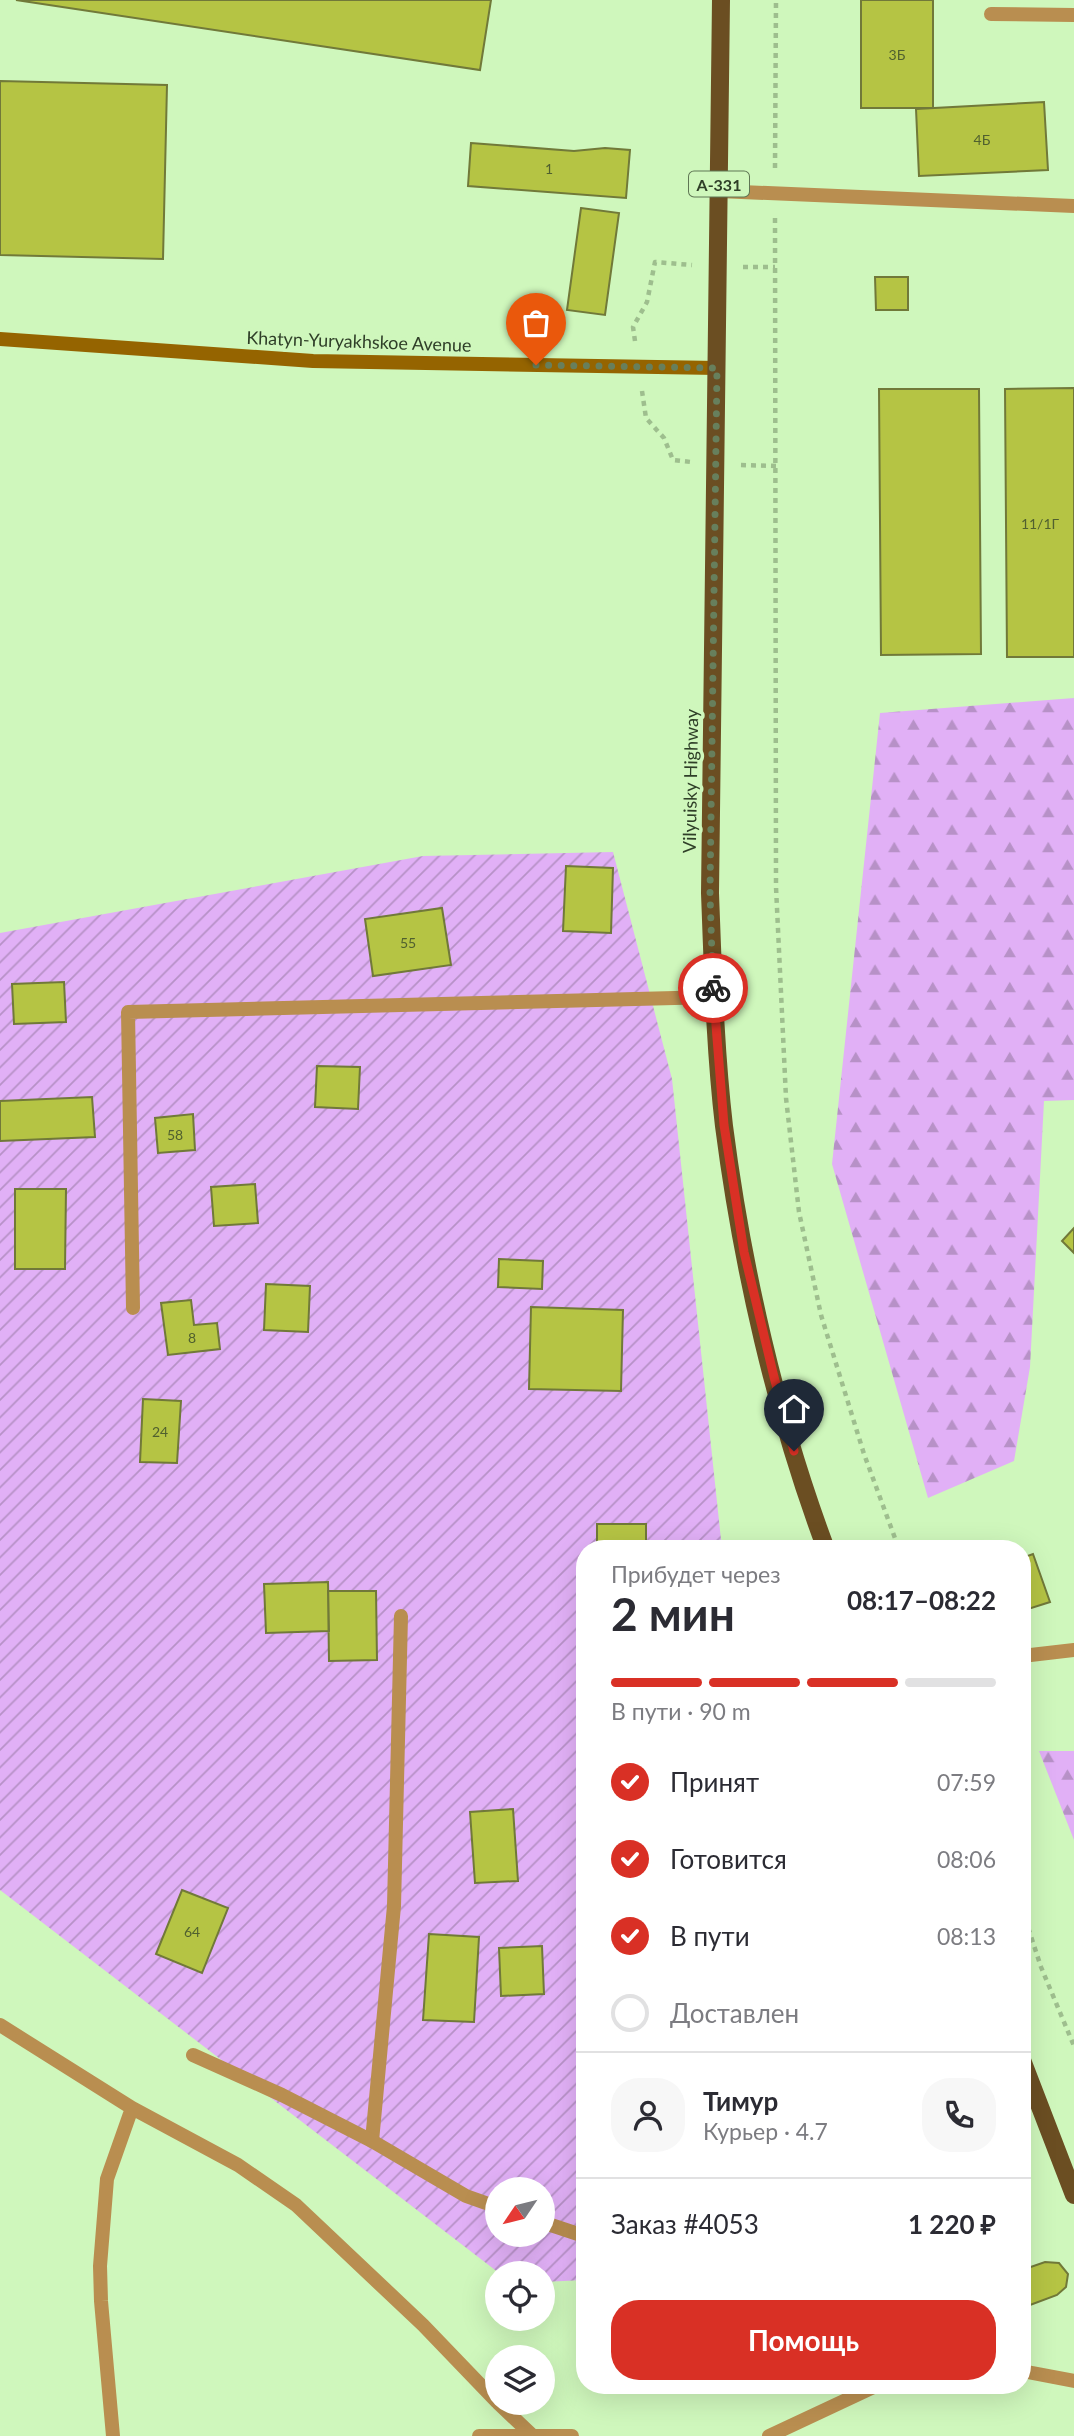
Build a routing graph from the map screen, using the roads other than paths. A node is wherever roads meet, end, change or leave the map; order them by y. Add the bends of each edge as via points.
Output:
1 (721, 0) edge
2 (992, 14) dead end
3 (1074, 15) edge
4 (719, 191) junction
5 (1074, 206) edge
6 (0, 339) edge
7 (717, 368) junction
8 (713, 997) junction
9 (134, 1308) dead end
10 (823, 1540) edge
11 (401, 1616) dead end
12 (1074, 1650) edge
13 (1031, 1655) edge
14 (0, 2025) edge
15 (193, 2055) dead end
16 (1031, 2083) edge
17 (132, 2108) junction
18 (372, 2141) junction
19 (1074, 2195) edge
20 (485, 2203) edge
21 (555, 2226) edge
22 (576, 2233) edge
23 (1031, 2373) edge
24 (1074, 2381) edge
25 (485, 2390) edge
26 (859, 2394) edge
27 (511, 2415) edge
28 (532, 2435) edge
29 (113, 2436) edge
30 (479, 2436) edge
31 (572, 2436) edge
32 (769, 2436) edge

1 - 4 main road, Vilyuisky Highway / А-331
2 - 3 street
4 - 5 street
4 - 7 main road, Vilyuisky Highway / А-331
6 - 7 main road, Khatyn-Yuryakhskoe Avenue via 313,361
7 - 8 main road, Vilyuisky Highway / А-331 via 710,879
8 - 9 street via 128,1012
8 - 10 main road, Vilyuisky Highway / А-331 via 724,1125 744,1252 774,1377
11 - 18 street via 394,1906
12 - 13 street
14 - 17 street
15 - 18 street
16 - 19 main road
17 - 25 street via 238,2165 296,2205
17 - 29 street via 107,2179 100,2266
18 - 20 street
21 - 22 street
23 - 24 street
26 - 32 street
27 - 28 street
28 - 30 street
28 - 31 street

